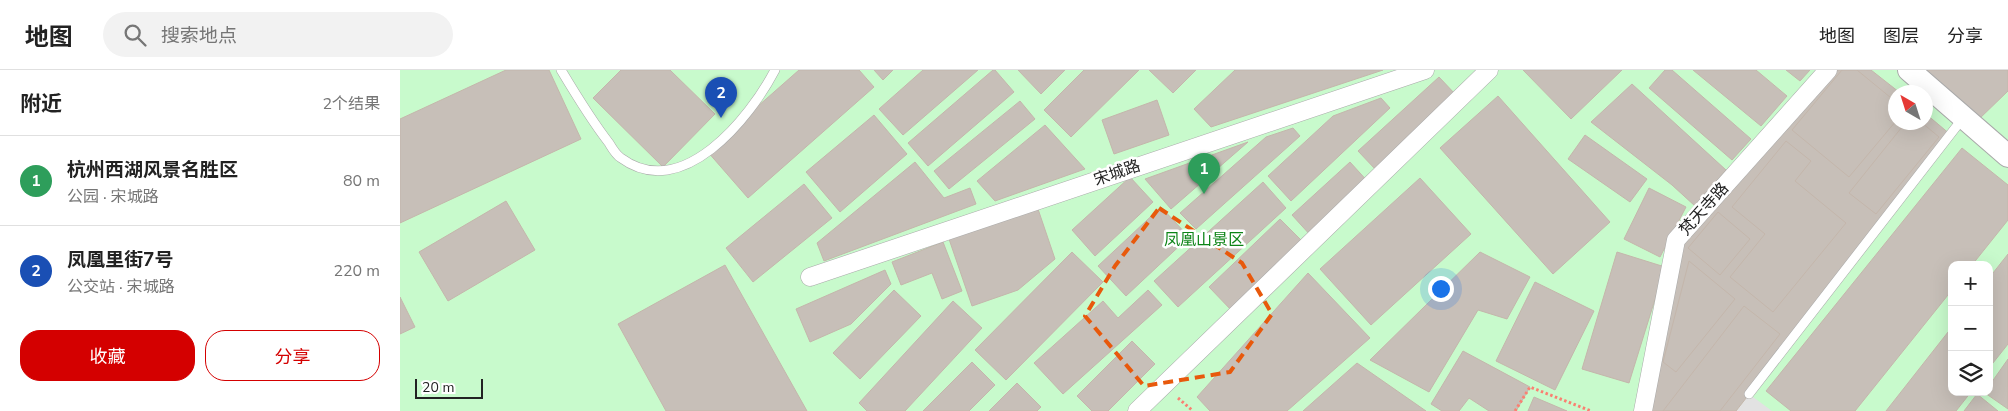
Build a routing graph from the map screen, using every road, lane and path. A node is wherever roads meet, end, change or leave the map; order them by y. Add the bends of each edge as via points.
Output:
1 (561, 70) edge
2 (775, 70) edge
3 (1425, 70) edge
4 (1489, 70) edge
5 (1828, 70) edge
6 (1909, 70) edge
7 (1964, 117) junction
8 (2008, 156) edge
9 (810, 277) dead end
10 (1749, 394) dead end
11 (1137, 411) edge
12 (1515, 411) edge
13 (1591, 411) edge
14 (1643, 411) edge

1 - 2 lane via 591,120 620,158 647,171 670,169 702,158 726,138 758,102
3 - 9 street, 宋城路
4 - 11 street
5 - 14 street, 梵天寺路 via 1676,240
6 - 7 street
7 - 8 street
7 - 10 lane
12 - 13 path via 1530,387

